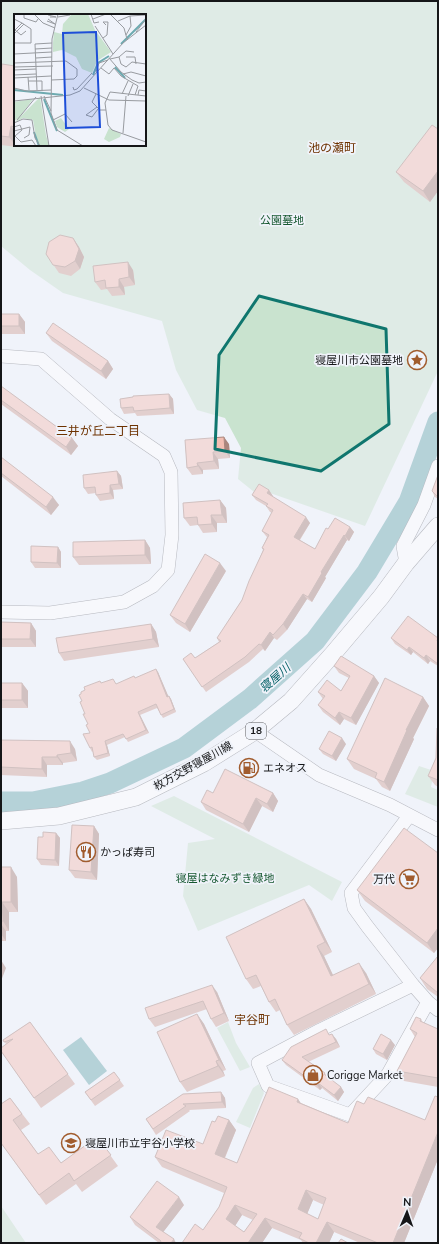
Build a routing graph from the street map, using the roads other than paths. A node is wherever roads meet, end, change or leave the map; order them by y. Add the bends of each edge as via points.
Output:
1 (1, 356) edge
2 (438, 466) edge
3 (438, 526) edge
4 (406, 563) junction
5 (1, 612) edge
6 (255, 731) junction
7 (409, 816) junction
8 (1, 821) edge
9 (438, 830) edge
10 (413, 985) junction
11 (428, 1002) junction
12 (438, 1010) edge

1 - 5 street via 41,359 110,419 164,456 171,472 172,535 168,570 153,586 124,602 50,613
2 - 4 street via 424,504 403,546
3 - 4 main road, 枚方交野寝屋川線 / 18
4 - 6 main road, 枚方交野寝屋川線 / 18 via 381,597 291,701
6 - 7 street via 319,775 390,805
6 - 8 main road, 枚方交野寝屋川線 / 18 via 204,763 136,797 59,816
7 - 9 street
7 - 10 street via 350,893 354,908
10 - 11 street
10 - 11 street via 258,1063 268,1086 350,1115 388,1074
11 - 12 street

